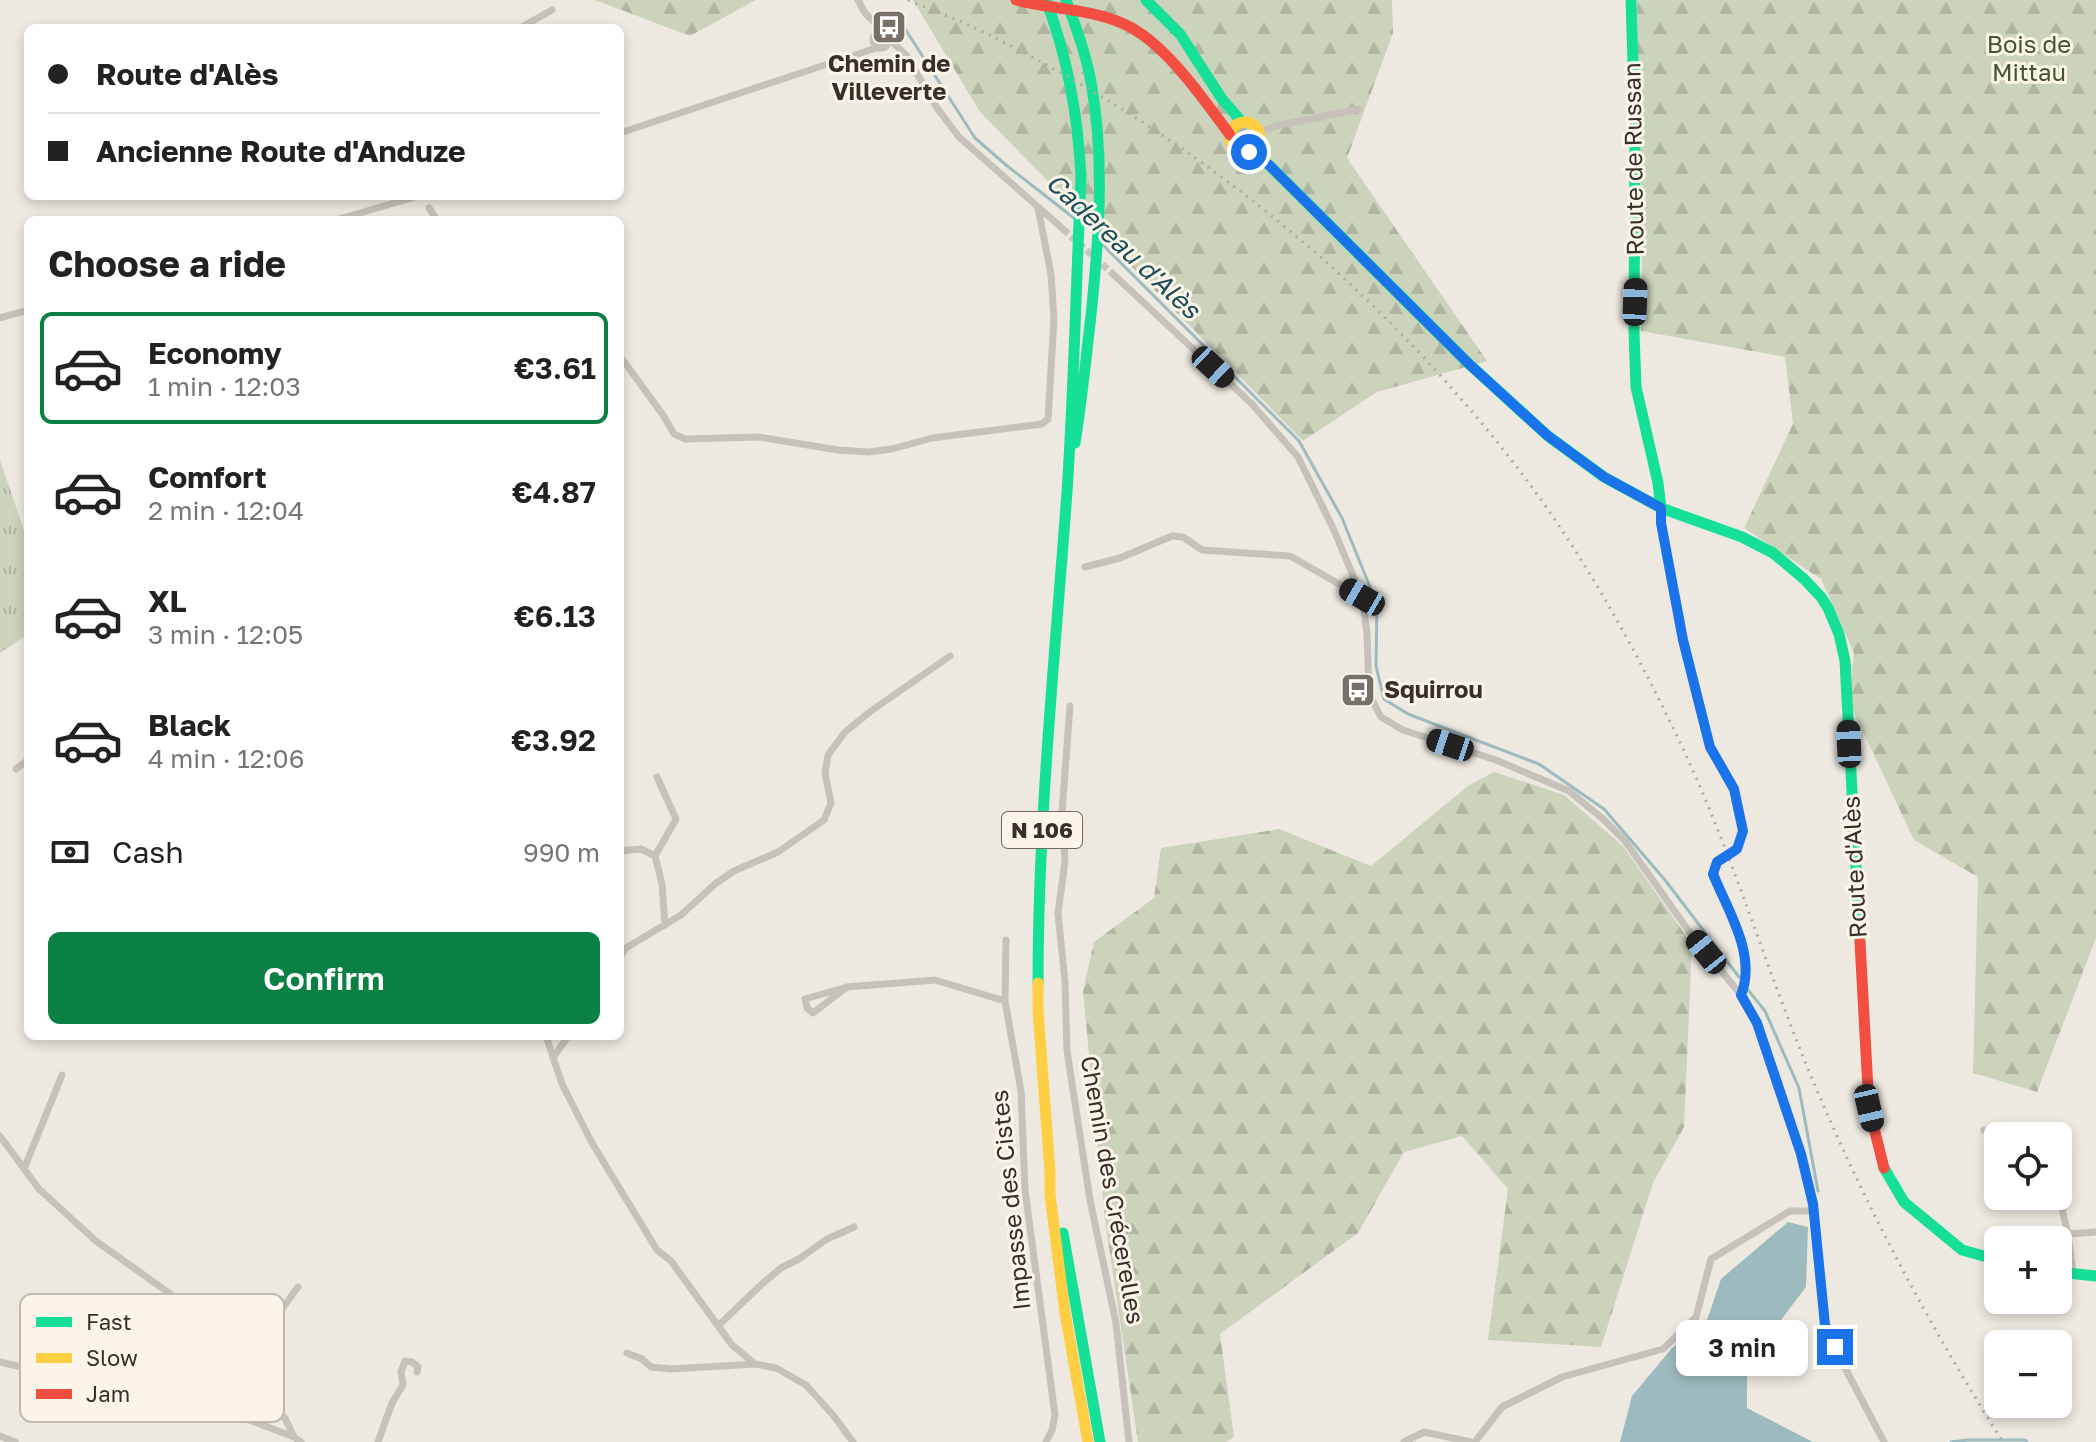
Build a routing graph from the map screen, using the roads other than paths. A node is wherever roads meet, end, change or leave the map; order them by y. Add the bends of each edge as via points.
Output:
1 (858, 0) edge
2 (1016, 0) edge
3 (1146, 0) edge
4 (1631, 0) edge
5 (1048, 5) edge
6 (1069, 7) edge
7 (552, 10) dead end
8 (527, 24) edge
9 (879, 42) junction
10 (1359, 109) dead end
11 (1242, 122) junction
12 (624, 132) edge
13 (1230, 135) junction
14 (1259, 138) junction
15 (1249, 152) junction
16 (1269, 165) junction
17 (404, 200) edge
18 (429, 208) dead end
19 (1038, 208) junction
20 (350, 216) edge
21 (434, 216) edge
22 (1063, 229) tunnel mouth
23 (1113, 274) tunnel mouth
24 (24, 311) edge
25 (0, 318) edge
26 (624, 361) edge
27 (1067, 489) junction
28 (1661, 508) junction
29 (1085, 567) dead end
30 (1362, 597) junction
31 (950, 656) dead end
32 (1070, 706) dead end
33 (24, 763) edge
34 (16, 769) dead end
35 (657, 777) dead end
36 (624, 851) edge
37 (655, 856) junction
38 (665, 925) junction
39 (1006, 940) dead end
40 (624, 951) edge
41 (847, 987) junction
42 (1741, 995) junction
43 (1005, 1001) junction
44 (547, 1040) edge
45 (565, 1040) edge
46 (553, 1058) junction
47 (62, 1075) dead end
48 (0, 1136) edge
49 (24, 1169) junction
50 (1050, 1172) junction
51 (1814, 1211) junction
52 (854, 1227) dead end
53 (2096, 1232) edge
54 (2072, 1234) edge
55 (1984, 1256) edge
56 (2072, 1266) edge
57 (2073, 1274) joint
58 (2096, 1276) edge
59 (298, 1287) dead end
60 (170, 1294) edge
61 (284, 1306) edge
62 (719, 1325) junction
63 (627, 1353) dead end
64 (0, 1362) edge
65 (755, 1364) junction
66 (20, 1367) edge
67 (417, 1372) dead end
68 (284, 1417) edge
69 (255, 1422) edge
70 (0, 1436) edge
71 (294, 1437) junction
72 (15, 1442) edge
73 (301, 1442) edge
74 (378, 1442) edge
75 (853, 1442) edge
76 (1046, 1442) edge
77 (1088, 1442) edge
78 (1100, 1442) edge
79 (1129, 1442) edge
80 (1404, 1442) edge
81 (1473, 1442) edge
82 (1884, 1442) edge

1 - 9 street
2 - 13 main road via 1111,19 1138,31
3 - 11 main road via 1180,34
4 - 28 main road, Route de Russan via 1636,387
5 - 27 main road, N 106 via 1067,59 1080,143
6 - 27 main road, N 106 via 1089,73 1099,149 1095,270
7 - 8 street
9 - 12 street via 845,59
9 - 19 street via 906,55 959,137
10 - 14 street via 1276,126
11 - 13 main road
11 - 14 main road via 1251,122
13 - 15 main road via 1235,148
14 - 15 main road
14 - 16 main road, Route d'Alès
15 - 16 main road, Route d'Alès
16 - 28 main road, Route d'Alès via 1548,436 1604,477
17 - 20 street
18 - 21 street
19 - 22 street
19 - 26 street via 1054,319 1048,419 1042,424 869,452 759,437 685,439 674,434
23 - 30 street via 1252,404 1298,457
24 - 25 street
27 - 50 main road, N 106 via 1038,905 1038,1011
28 - 42 street via 1683,640 1706,732 1734,789 1743,831 1737,849 1717,862 1713,874 1743,946 1747,981
28 - 55 main road, Route d'Alès via 1773,553 1828,608 1845,661 1869,1108 1882,1165 1904,1202 1962,1250
29 - 30 street via 1172,536 1183,537 1202,550 1290,556
30 - 42 street via 1369,694 1381,717 1403,730 1569,791 1625,841
31 - 38 street via 845,732 828,755 825,773 831,803 824,820 778,852 734,871
32 - 79 street, Chemin des Crécerelles via 1058,913 1067,1051 1116,1323
33 - 34 street
35 - 37 street via 676,819
36 - 37 street via 641,849
37 - 38 street
38 - 40 street
39 - 43 street, Impasse des Cistes
41 - 41 street via 805,999 807,1008 813,1013
41 - 43 street via 935,980
42 - 51 street via 1757,1023 1801,1154
43 - 76 street, Impasse des Cistes via 1021,1091 1025,1190 1055,1415
44 - 46 street
45 - 46 street
46 - 62 street via 592,1143 657,1250
47 - 49 street
48 - 49 street
49 - 60 street via 96,1241
50 - 77 main road, N 106 via 1065,1313
50 - 78 main road, N 106
51 - 81 street via 1790,1211 1711,1259 1696,1317 1663,1349 1562,1377 1502,1407
51 - 82 street via 1825,1325
52 - 62 street via 781,1268
53 - 54 street
56 - 57 street
57 - 58 main road
59 - 61 street
62 - 65 street via 732,1345
63 - 65 street via 651,1367 671,1369
64 - 66 street
65 - 75 street via 776,1368 806,1385
67 - 74 street via 418,1367 405,1361 403,1385
68 - 71 street
69 - 71 street
70 - 72 street
71 - 73 street
80 - 81 street via 1424,1432

